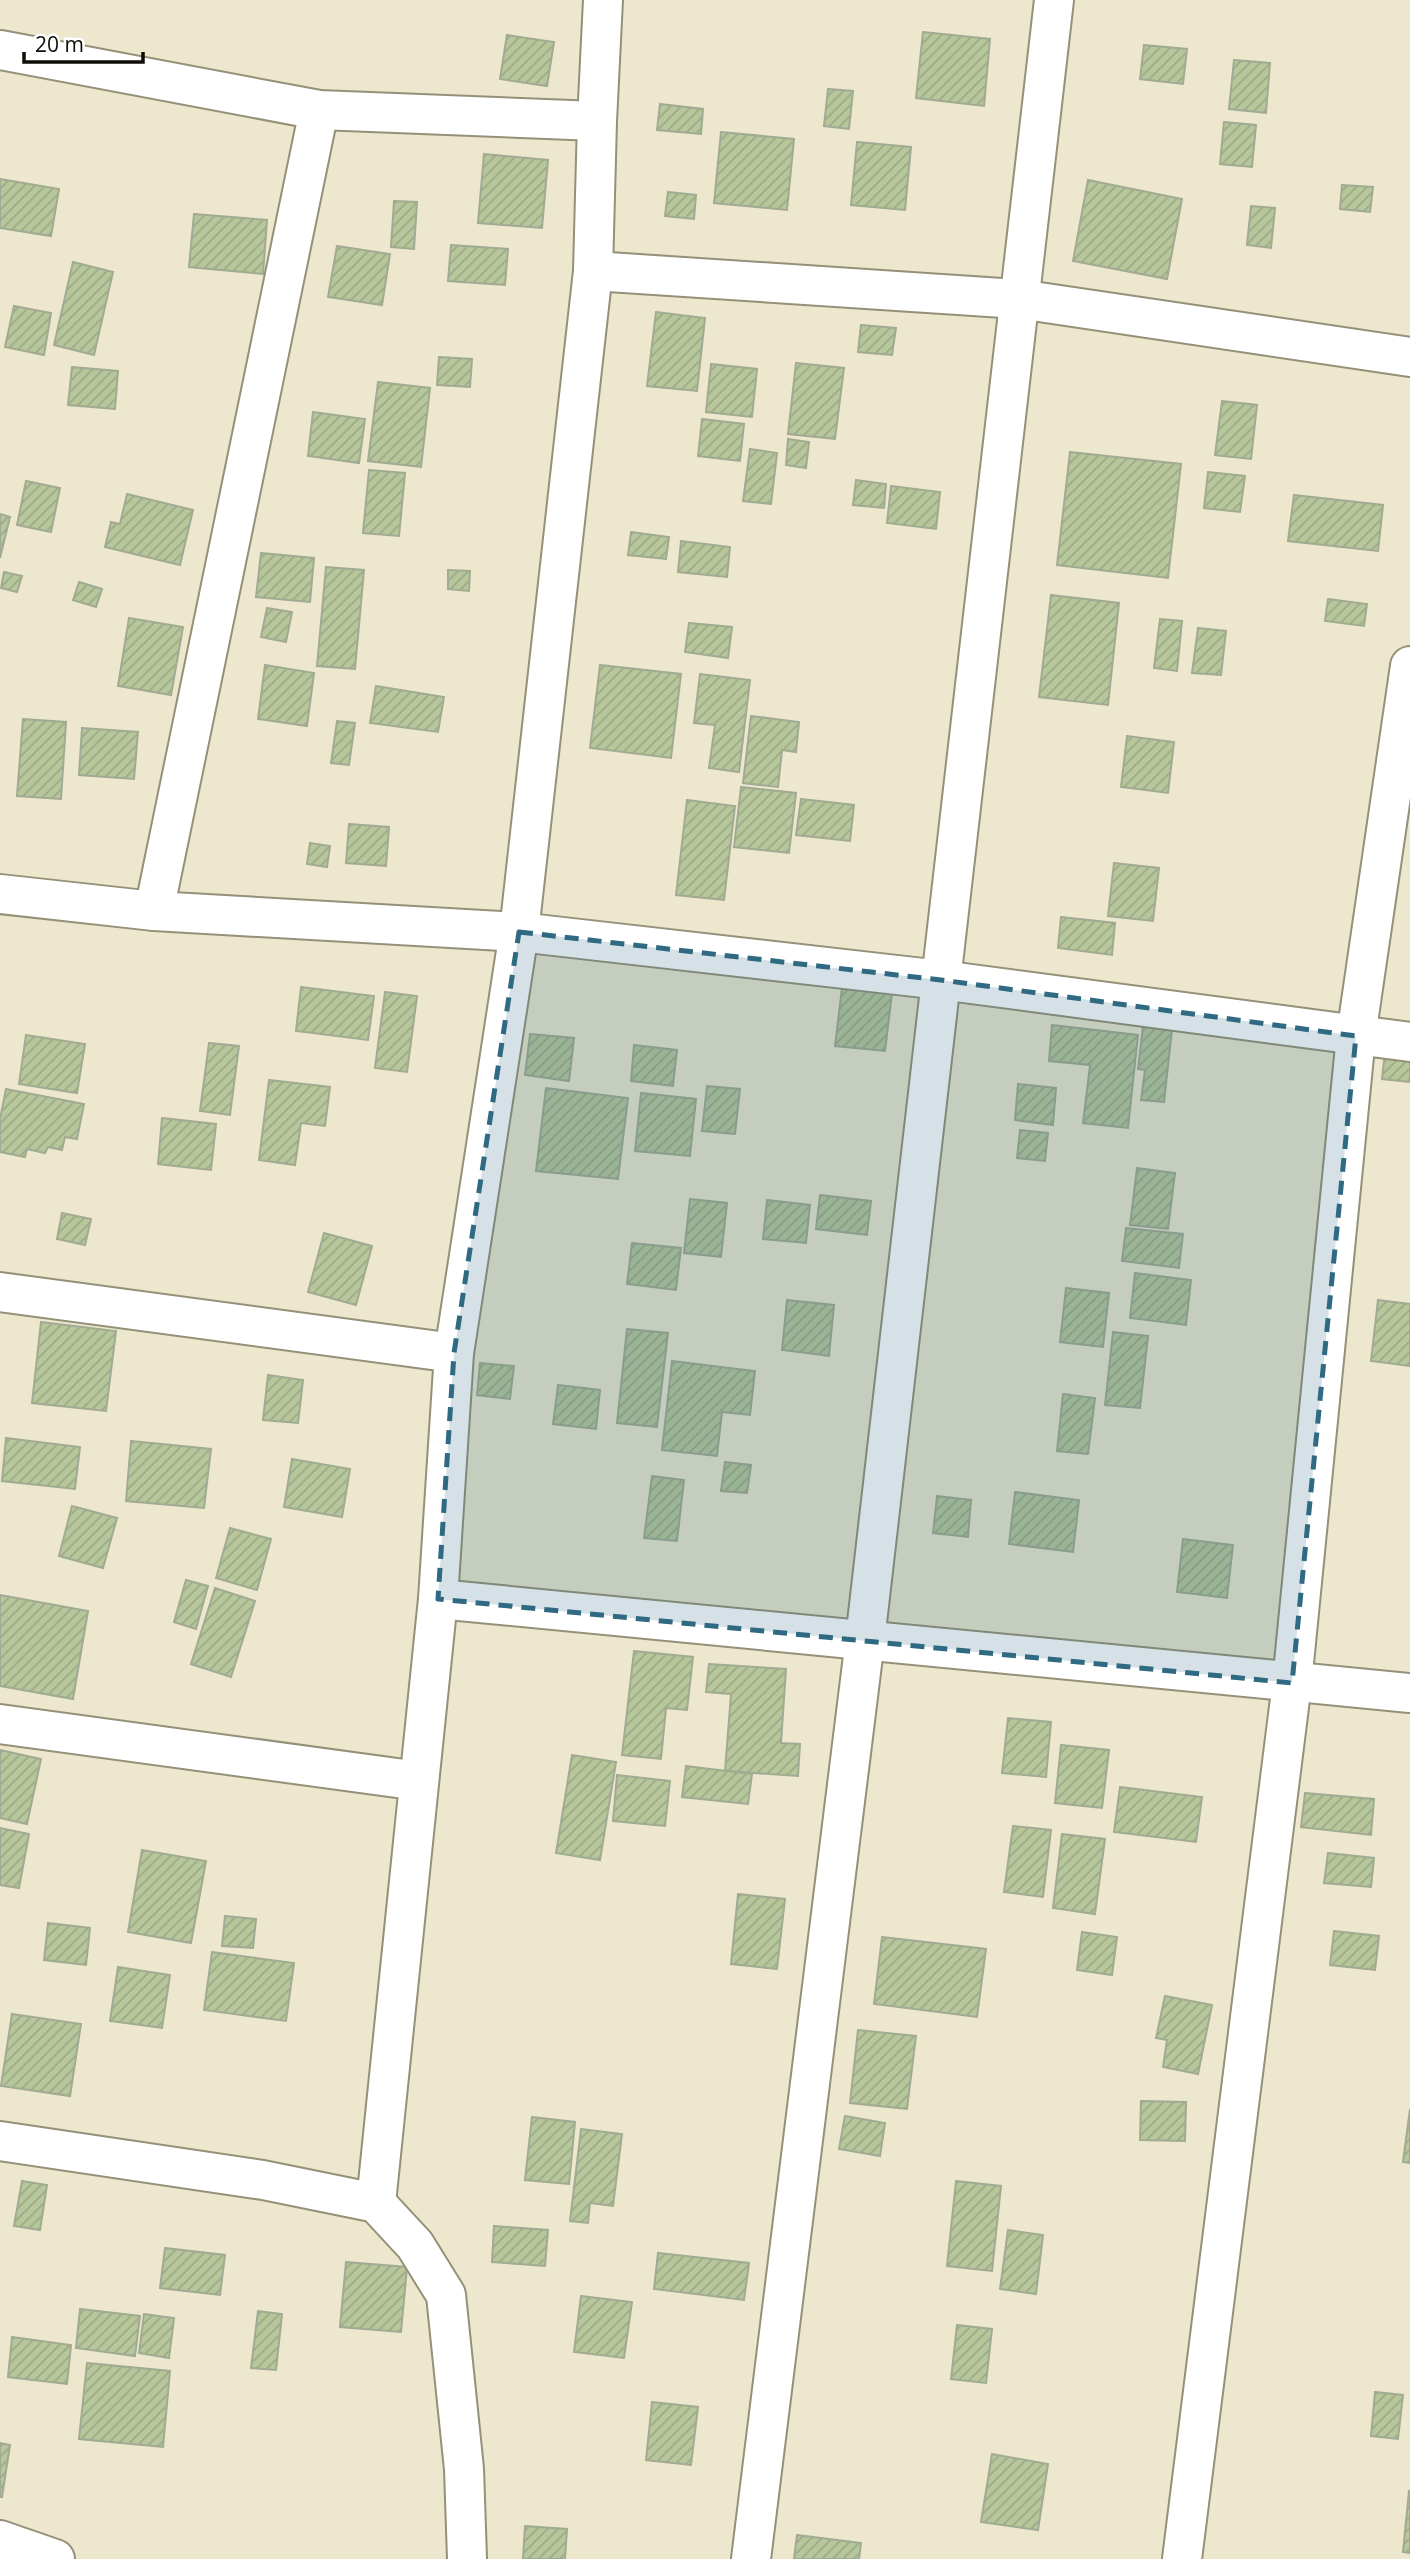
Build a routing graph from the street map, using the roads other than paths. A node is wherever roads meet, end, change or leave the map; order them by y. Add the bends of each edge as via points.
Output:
1 (603, 0) edge
2 (1054, 0) edge
3 (0, 50) edge
4 (319, 110) junction
5 (597, 121) junction
6 (593, 271) junction
7 (1019, 299) junction
8 (1410, 357) edge
9 (1410, 666) edge
10 (0, 894) edge
11 (154, 911) junction
12 (519, 932) junction
13 (941, 980) junction
14 (1356, 1036) junction
15 (1410, 1042) edge
16 (0, 1293) edge
17 (454, 1353) junction
18 (438, 1599) junction
19 (865, 1640) junction
20 (1292, 1683) junction
21 (1410, 1693) edge
22 (0, 1724) edge
23 (418, 1781) junction
24 (0, 2141) edge
25 (376, 2203) junction
26 (0, 2540) edge
27 (55, 2559) edge
28 (467, 2559) edge
29 (751, 2559) edge
30 (1182, 2559) edge

1 - 5 street
2 - 7 street
3 - 4 street
4 - 5 street
4 - 11 street
5 - 6 street
6 - 7 street
6 - 12 street
7 - 8 street
7 - 13 street
9 - 14 street
10 - 11 street
11 - 12 street
12 - 13 street
12 - 17 street
13 - 14 street
13 - 19 street
14 - 15 street
14 - 20 street
16 - 17 street
17 - 18 street
18 - 19 street
18 - 23 street
19 - 20 street
19 - 29 street
20 - 21 street
20 - 30 street
22 - 23 street
23 - 25 street
24 - 25 street via 263,2180
25 - 28 street via 415,2245 446,2295 464,2469
26 - 27 street

